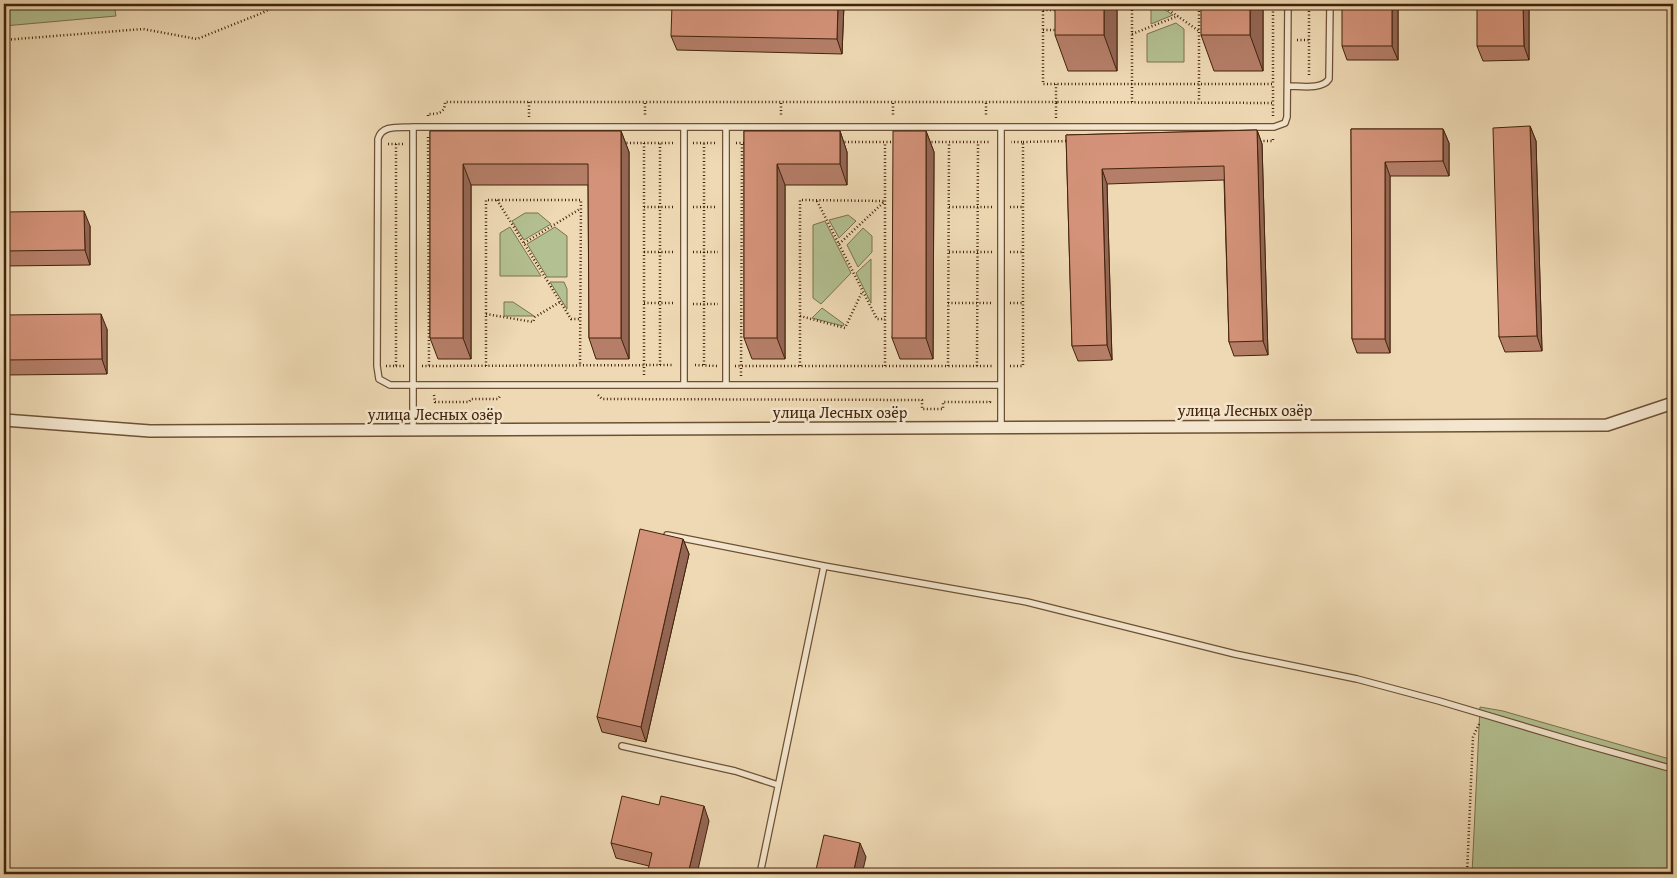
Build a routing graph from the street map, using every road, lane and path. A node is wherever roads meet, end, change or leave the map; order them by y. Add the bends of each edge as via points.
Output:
1 (280, 4) edge
2 (1043, 4) edge
3 (1132, 4) edge
4 (1160, 4) edge
5 (1199, 4) edge
6 (1273, 4) edge
7 (1288, 4) edge
8 (1309, 4) edge
9 (1330, 4) edge
10 (1043, 10) junction
11 (1062, 10) edge
12 (1178, 16) junction
13 (1043, 30) junction
14 (1062, 30) edge
15 (1199, 31) junction
16 (1132, 34) junction
17 (4, 40) edge
18 (1273, 78) junction
19 (1288, 78) junction
20 (1056, 84) junction
21 (1132, 84) junction
22 (1199, 84) junction
23 (1273, 84) junction
24 (1288, 86) junction
25 (1056, 102) junction
26 (1132, 103) junction
27 (1199, 103) junction
28 (413, 127) junction
29 (428, 127) junction
30 (684, 127) junction
31 (726, 127) junction
32 (1001, 127) junction
33 (1056, 127) junction
34 (885, 142) dead end
35 (949, 142) dead end
36 (978, 142) dead end
37 (1001, 142) junction
38 (644, 143) dead end
39 (660, 143) dead end
40 (704, 143) dead end
41 (742, 143) edge
42 (396, 144) dead end
43 (497, 200) junction
44 (817, 200) junction
45 (885, 200) junction
46 (949, 207) junction
47 (978, 207) junction
48 (1001, 207) junction
49 (1023, 207) junction
50 (581, 209) junction
51 (524, 243) junction
52 (839, 244) junction
53 (949, 252) junction
54 (978, 252) junction
55 (1001, 252) junction
56 (1023, 252) junction
57 (862, 291) junction
58 (560, 302) junction
59 (948, 303) junction
60 (978, 303) junction
61 (1001, 304) junction
62 (1023, 304) junction
63 (486, 314) junction
64 (800, 316) junction
65 (580, 319) junction
66 (885, 319) junction
67 (377, 366) junction
68 (396, 366) junction
69 (413, 366) junction
70 (429, 366) junction
71 (486, 366) junction
72 (580, 366) junction
73 (644, 366) junction
74 (660, 366) junction
75 (684, 366) junction
76 (704, 366) junction
77 (726, 366) junction
78 (741, 366) junction
79 (800, 366) junction
80 (885, 366) junction
81 (948, 366) junction
82 (977, 366) junction
83 (990, 366) junction
84 (1001, 366) junction
85 (413, 385) junction
86 (434, 385) junction
87 (644, 385) junction
88 (684, 385) junction
89 (726, 385) junction
90 (741, 385) junction
91 (990, 385) junction
92 (1001, 385) junction
93 (503, 393) dead end
94 (596, 394) dead end
95 (644, 399) junction
96 (741, 400) junction
97 (1673, 403) edge
98 (4, 420) edge
99 (1001, 428) junction
100 (413, 430) junction
101 (666, 536) edge
102 (824, 566) junction
103 (1483, 714) junction
104 (622, 746) dead end
105 (1673, 769) edge
106 (778, 785) junction
107 (760, 874) edge
108 (1468, 874) edge

1 - 17 path via 197,39 143,29
2 - 10 path
3 - 16 path
4 - 12 path
5 - 15 path
6 - 18 path
7 - 19 lane
8 - 19 path via 1309,78
9 - 24 lane via 1327,82 1319,86
10 - 11 path
10 - 13 path
12 - 15 path
12 - 16 path
13 - 14 path
13 - 20 path via 1043,84
15 - 22 path
16 - 21 path
18 - 19 path
18 - 23 path
19 - 24 lane
20 - 21 path
20 - 25 path
21 - 22 path
21 - 26 path
22 - 23 path
22 - 27 path
23 - 27 path via 1273,103
24 - 33 lane via 1287,117 1280,126
25 - 26 path
25 - 29 path via 445,102 439,114 428,114
25 - 33 path
26 - 27 path
28 - 29 lane
28 - 67 lane via 387,128 378,139
28 - 69 lane
29 - 30 lane
29 - 70 path
30 - 31 lane
30 - 75 lane
31 - 32 lane
31 - 77 lane
32 - 33 lane
32 - 37 lane
34 - 45 path
35 - 46 path
36 - 47 path
37 - 48 lane
37 - 49 path via 1023,142
38 - 73 path
39 - 74 path
40 - 76 path
41 - 78 path
42 - 68 path
43 - 50 path via 581,200
43 - 51 path
43 - 63 path via 486,200
44 - 45 path
44 - 52 path
44 - 64 path via 800,200
45 - 52 path
45 - 66 path
46 - 47 path
46 - 53 path
47 - 48 path
47 - 54 path
48 - 49 path
48 - 55 lane
49 - 56 path
50 - 51 path
50 - 65 path
51 - 58 path
52 - 57 path
53 - 54 path
53 - 59 path
54 - 55 path
54 - 60 path
55 - 56 path
55 - 61 lane
56 - 62 path
57 - 64 path via 845,328
57 - 66 path via 877,319
58 - 63 path via 535,317 534,322
58 - 65 path via 571,319
59 - 60 path
59 - 81 path
60 - 61 path
60 - 82 path
61 - 62 path
61 - 84 lane
62 - 84 path via 1023,366
63 - 71 path
64 - 79 path
65 - 72 path
66 - 80 path
67 - 68 path
67 - 85 lane via 379,379 383,382
68 - 69 path
69 - 70 path
69 - 85 lane
70 - 71 path
71 - 72 path
72 - 73 path
73 - 74 path
73 - 87 path
74 - 75 path
75 - 76 path
75 - 88 lane
76 - 77 path
77 - 78 path
77 - 89 lane
78 - 79 path
78 - 90 path
79 - 80 path
80 - 81 path
81 - 82 path
82 - 83 path
83 - 84 path
83 - 91 path
84 - 92 lane
85 - 86 lane
85 - 100 lane
86 - 87 lane
86 - 93 path via 434,402 498,399
87 - 88 lane
87 - 95 path
88 - 89 lane
89 - 90 lane
90 - 91 lane
90 - 96 path
91 - 92 lane
91 - 96 path via 990,402 943,402 943,409 922,409 922,400
92 - 99 lane
94 - 95 path via 602,399
95 - 96 path
97 - 99 street, улица Лесных озёр via 1607,425
98 - 100 street, улица Лесных озёр via 150,431
99 - 100 street, улица Лесных озёр
101 - 102 lane
102 - 103 lane via 1027,602 1235,654 1357,680
102 - 106 lane
103 - 105 lane
103 - 108 path via 1473,737
104 - 106 lane via 735,771
106 - 107 lane

